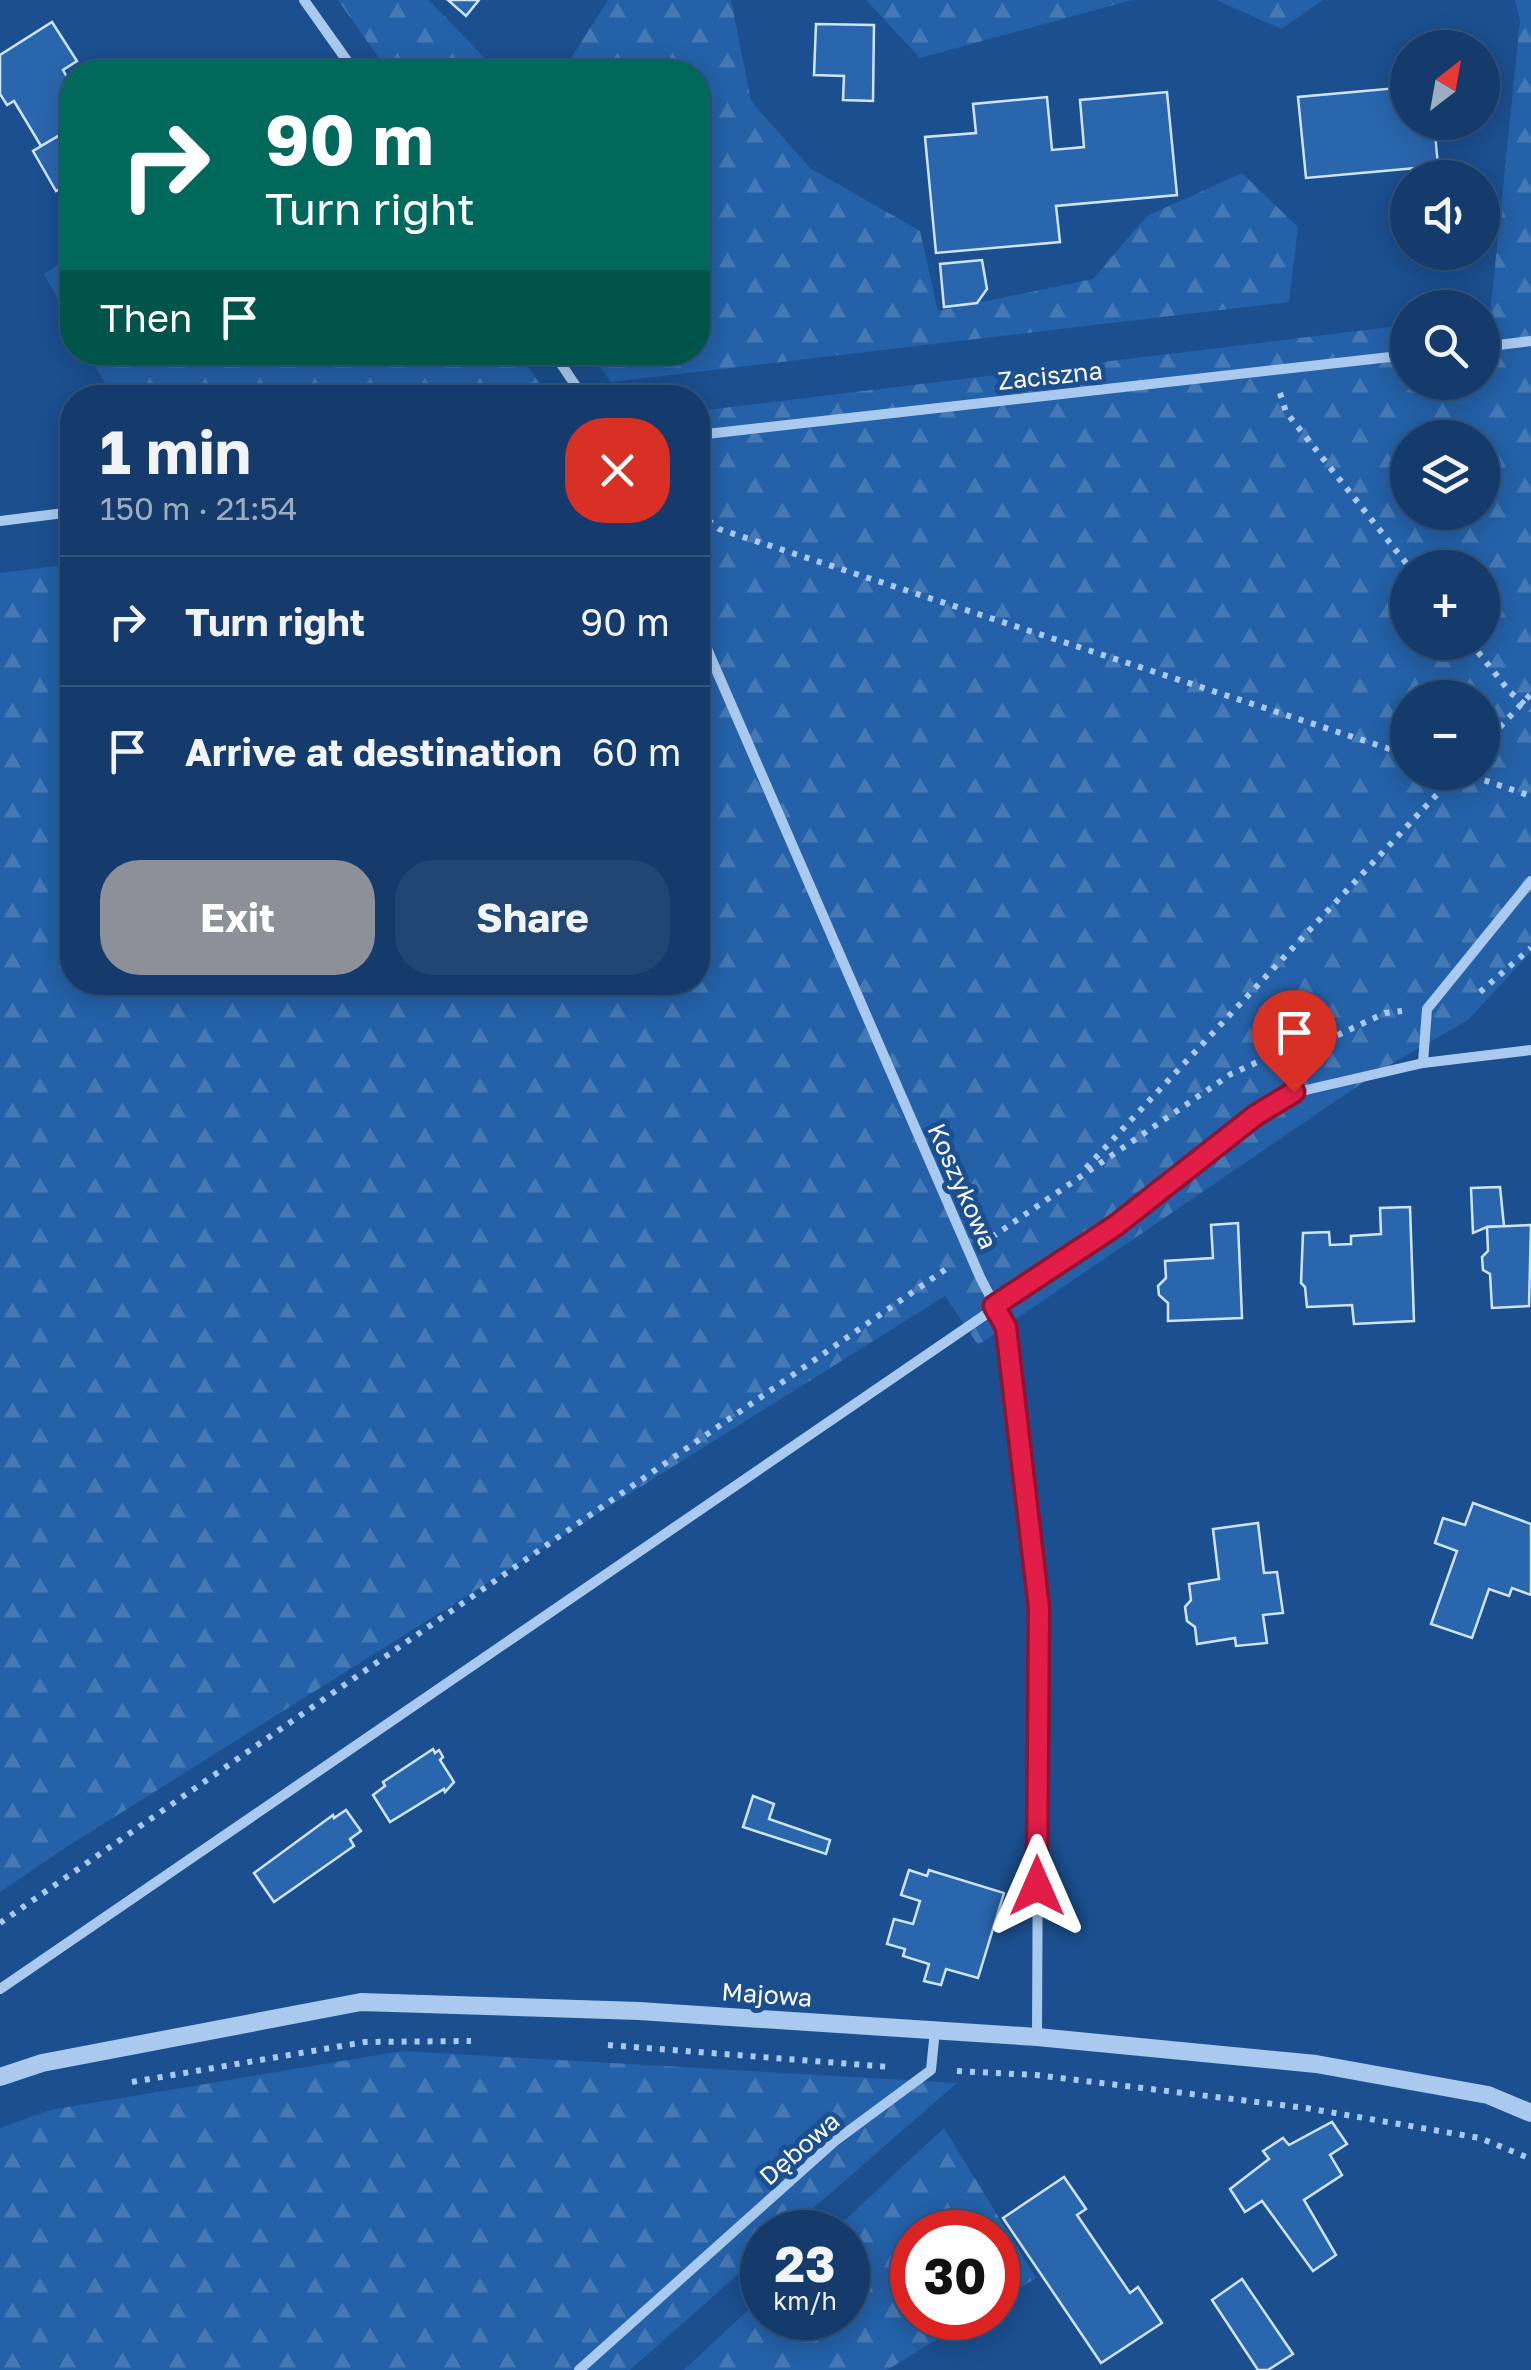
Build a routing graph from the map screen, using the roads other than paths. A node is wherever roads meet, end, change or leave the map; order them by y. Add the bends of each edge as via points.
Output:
1 (304, 0) edge
2 (346, 60) edge
3 (1531, 341) edge
4 (1500, 344) edge
5 (1390, 357) edge
6 (710, 434) edge
7 (60, 513) edge
8 (0, 520) edge
9 (710, 656) edge
10 (1531, 881) edge
11 (1531, 1050) edge
12 (1423, 1062) junction
13 (994, 1306) junction
14 (0, 1989) edge
15 (935, 2030) junction
16 (1037, 2037) junction
17 (0, 2077) edge
18 (1531, 2113) edge
19 (579, 2370) edge

1 - 2 street
3 - 4 street
5 - 6 street, Zaciszna
7 - 8 street
9 - 13 street, Koszykowa
10 - 12 street via 1426,1009
11 - 12 street
12 - 13 street via 1294,1092 1115,1226
13 - 14 street
13 - 16 street, Koszykowa via 1006,1327 1039,1608
15 - 16 street, Majowa
15 - 17 street, Majowa via 361,2002 42,2063
15 - 19 street, Dębowa via 931,2070 836,2141
16 - 18 street, Majowa via 1316,2064 1488,2095

